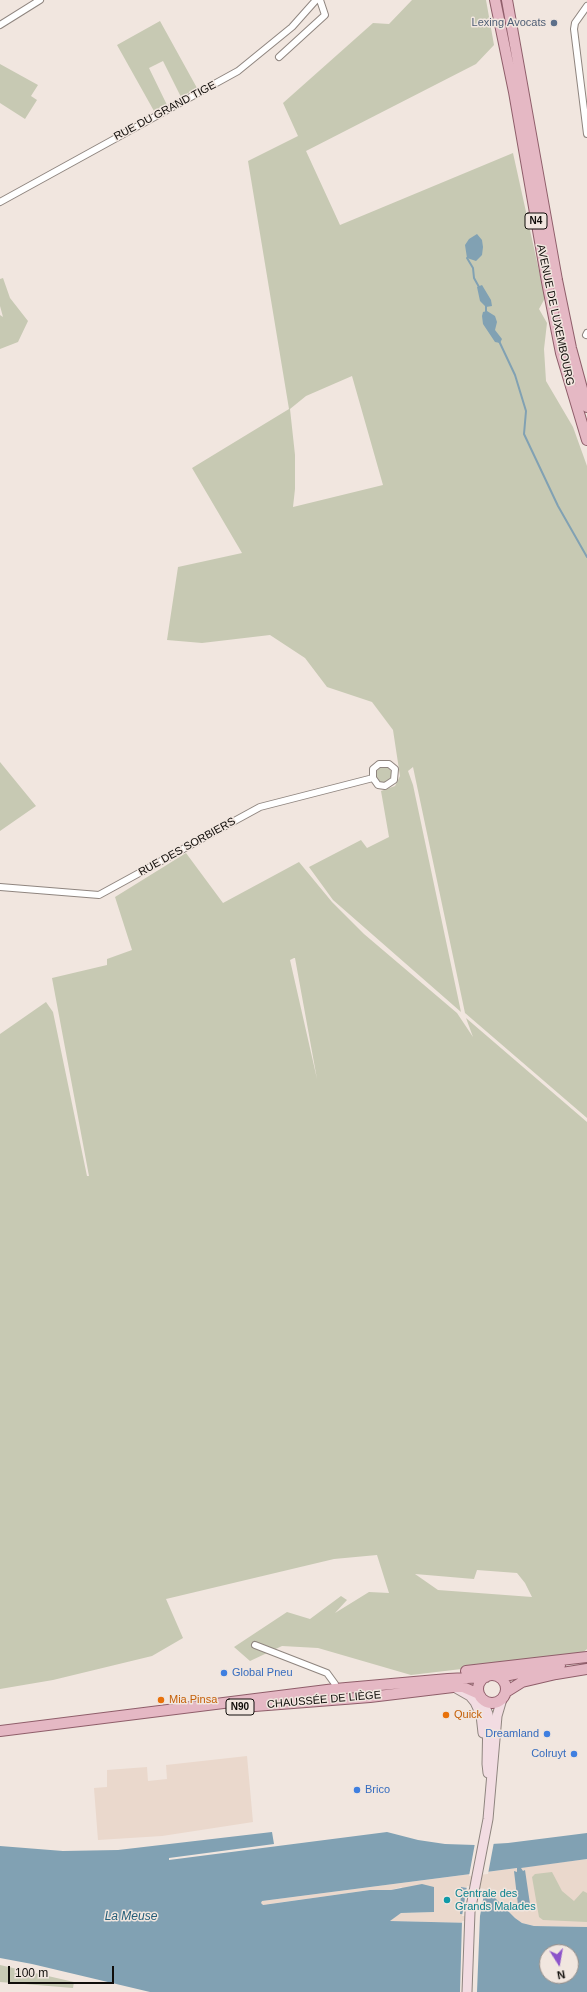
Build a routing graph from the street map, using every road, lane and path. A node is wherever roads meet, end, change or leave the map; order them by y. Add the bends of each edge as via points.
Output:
1 (40, 0) edge
2 (316, 0) edge
3 (320, 0) edge
4 (495, 0) edge
5 (507, 0) edge
6 (587, 6) edge
7 (0, 25) edge
8 (279, 57) dead end
9 (587, 134) edge
10 (0, 202) edge
11 (587, 407) edge
12 (587, 440) edge
13 (373, 778) dead end
14 (0, 887) edge
15 (255, 1644) dead end
16 (587, 1658) edge
17 (587, 1669) edge
18 (486, 1677) junction
19 (499, 1677) junction
20 (356, 1687) junction
21 (453, 1687) junction
22 (335, 1689) junction
23 (480, 1696) junction
24 (504, 1696) junction
25 (328, 1700) junction
26 (0, 1731) edge
27 (0, 1738) edge
28 (487, 1745) junction
29 (490, 1782) junction
30 (467, 1992) edge

1 - 7 street
2 - 10 street, RUE DU GRAND TIGE via 292,27 238,72
3 - 8 street via 325,15
4 - 12 main road, AVENUE DE LUXEMBOURG / N4 via 561,352
5 - 11 main road, AVENUE DE LUXEMBOURG / N4 via 557,280 571,348
6 - 9 street via 575,23 574,29
13 - 14 street, RUE DES SORBIERS via 260,807 100,895
15 - 22 street via 327,1672 335,1684
16 - 19 main road, N90
16 - 20 main road, CHAUSSÉE DE LIÈGE / N90 via 402,1679
17 - 24 main road via 522,1682
18 - 19 main road, N90
18 - 20 main road, CHAUSSÉE DE LIÈGE / N90
18 - 23 main road via 480,1684
19 - 24 main road via 504,1682
20 - 22 main road, CHAUSSÉE DE LIÈGE / N90
20 - 25 main road via 334,1694
21 - 23 main road, CHAUSSÉE DE LIÈGE / N90 via 463,1687
21 - 25 main road, CHAUSSÉE DE LIÈGE / N90
21 - 28 main road via 462,1690 475,1702
22 - 26 main road, CHAUSSÉE DE LIÈGE / N90
23 - 24 main road, N90 via 490,1703
23 - 28 main road via 488,1714
24 - 29 main road via 497,1716
25 - 27 main road, CHAUSSÉE DE LIÈGE / N90 via 249,1706
28 - 29 main road
29 - 30 main road via 490,1804 470,1912

